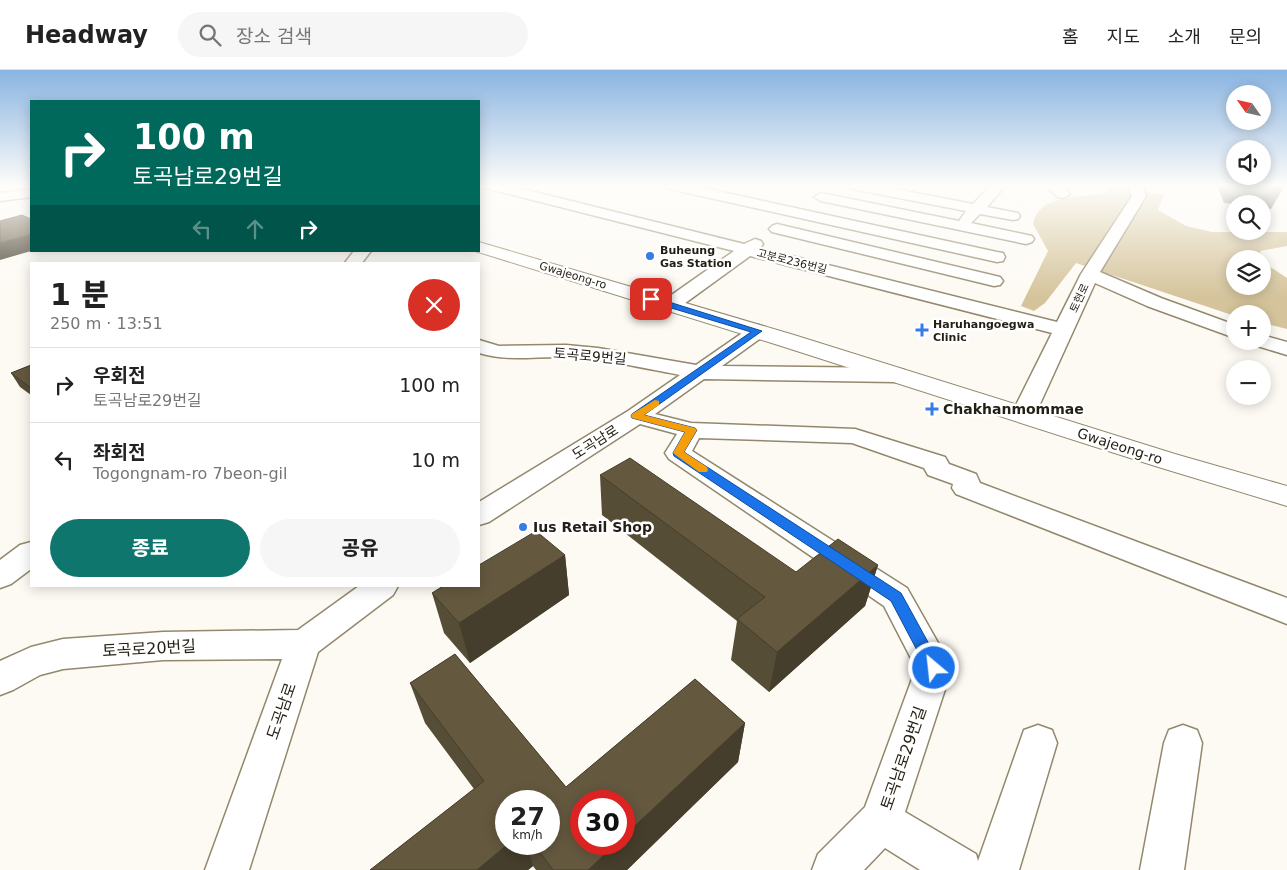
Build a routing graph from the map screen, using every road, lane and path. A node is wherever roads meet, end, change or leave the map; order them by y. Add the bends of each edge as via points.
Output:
1 (637, 222) edge
2 (784, 222) edge
3 (841, 222) edge
4 (942, 222) edge
5 (963, 222) edge
6 (1122, 222) edge
7 (960, 226) junction
8 (776, 228) junction
9 (1026, 239) dead end
10 (944, 245) junction
11 (480, 247) edge
12 (746, 250) junction
13 (362, 252) edge
14 (997, 257) dead end
15 (354, 262) edge
16 (926, 265) junction
17 (1090, 274) junction
18 (994, 281) dead end
19 (904, 290) junction
20 (670, 305) junction
21 (1226, 329) edge
22 (1064, 330) junction
23 (758, 331) junction
24 (1271, 344) edge
25 (480, 346) edge
26 (1287, 349) edge
27 (701, 372) junction
28 (896, 375) junction
29 (1023, 415) junction
30 (636, 416) junction
31 (692, 430) junction
32 (1287, 496) edge
33 (480, 513) edge
34 (30, 555) edge
35 (0, 576) edge
36 (381, 587) edge
37 (1287, 611) edge
38 (304, 644) junction
39 (0, 679) edge
40 (1038, 743) dead end
41 (1183, 743) dead end
42 (881, 821) junction
43 (227, 870) edge
44 (834, 870) edge
45 (960, 870) edge
46 (998, 870) edge
47 (1162, 870) edge

1 - 12 street, 고분로236번길
2 - 8 street
3 - 10 street
4 - 7 street
5 - 7 street
6 - 17 street, 토현로
7 - 9 street
7 - 10 street
8 - 12 street
8 - 16 street
10 - 14 street
10 - 16 street
11 - 20 main road, Gwajeong-ro
12 - 19 street, 고분로236번길
12 - 20 street
13 - 15 street
16 - 18 street
16 - 19 street
17 - 21 street
17 - 22 street, 토현로
19 - 22 street, 고분로236번길
20 - 23 main road, Gwajeong-ro
22 - 29 street, 토현로
23 - 27 street, 도곡남로
23 - 28 main road, Gwajeong-ro
24 - 26 street
25 - 27 street, 토곡로9번길 via 498,352 598,354
27 - 28 street, Gwajeong-ro
27 - 30 street, 도곡남로
28 - 29 main road, Gwajeong-ro
29 - 32 main road, Gwajeong-ro
30 - 31 street
30 - 33 street, 도곡남로
31 - 37 street via 855,436 936,463 937,469 967,480 966,488
31 - 42 street, 토곡남로29번길 via 678,453 896,597 934,668
34 - 35 street
36 - 38 street
38 - 39 street, 토곡로20번길 via 162,646 63,654 31,662
38 - 43 street, 도곡남로
40 - 46 street
41 - 47 lane
42 - 44 street, 토곡남로29번길
42 - 45 street

